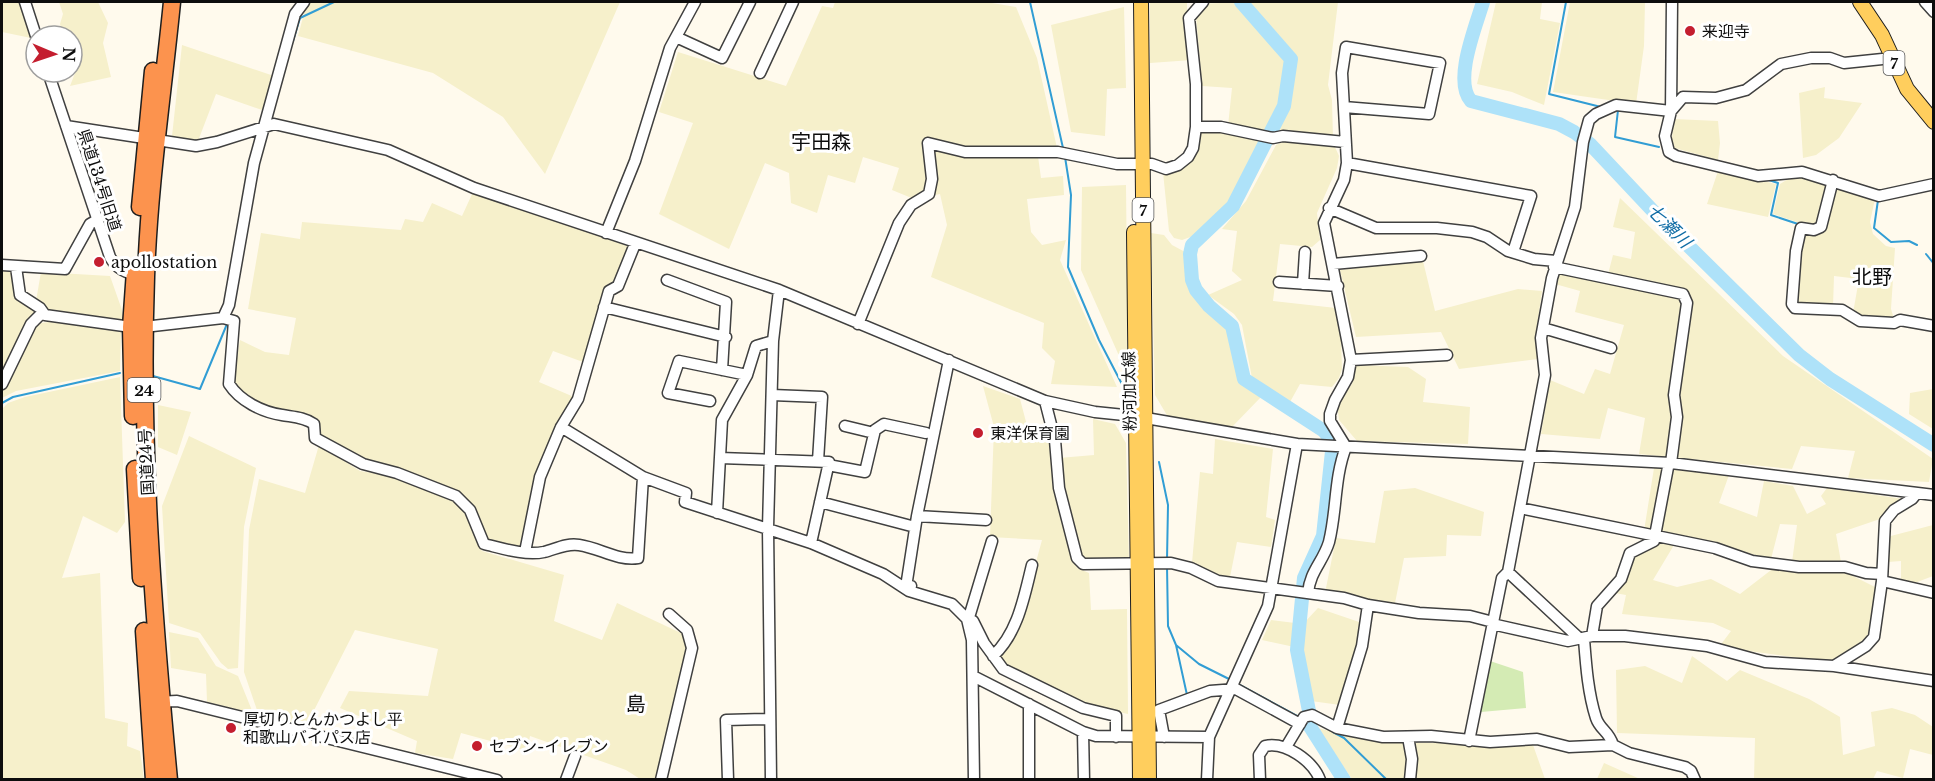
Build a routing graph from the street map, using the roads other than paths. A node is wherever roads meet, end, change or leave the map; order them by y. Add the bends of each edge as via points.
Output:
1 (25, 2) edge
2 (161, 2) edge
3 (172, 2) edge
4 (304, 2) edge
5 (695, 2) edge
6 (750, 2) edge
7 (793, 2) edge
8 (1132, 2) edge
9 (1141, 2) edge
10 (1203, 2) edge
11 (1672, 2) edge
12 (1860, 2) edge
13 (1925, 2) edge
14 (1934, 12) edge
15 (32, 24) edge
16 (676, 37) junction
17 (1892, 58) junction
18 (760, 73) dead end
19 (52, 84) edge
20 (1344, 107) junction
21 (1671, 111) junction
22 (1934, 122) edge
23 (265, 125) junction
24 (66, 126) junction
25 (1196, 127) junction
26 (152, 139) junction
27 (1339, 142) junction
28 (1347, 163) junction
29 (1138, 164) junction
30 (1833, 180) junction
31 (1934, 184) edge
32 (1329, 208) junction
33 (97, 220) junction
34 (606, 233) junction
35 (635, 244) junction
36 (1305, 252) dead end
37 (1513, 252) junction
38 (1421, 256) dead end
39 (1333, 264) junction
40 (1555, 264) junction
41 (2, 265) edge
42 (16, 267) junction
43 (140, 274) junction
44 (667, 280) dead end
45 (1279, 282) dead end
46 (1303, 284) junction
47 (1338, 286) junction
48 (778, 290) junction
49 (604, 307) junction
50 (42, 313) junction
51 (223, 318) junction
52 (858, 324) junction
53 (1934, 326) edge
54 (138, 327) junction
55 (1543, 328) junction
56 (726, 337) junction
57 (773, 341) junction
58 (1611, 348) dead end
59 (1447, 355) dead end
60 (949, 360) junction
61 (1351, 360) junction
62 (722, 370) junction
63 (747, 375) junction
64 (2, 384) edge
65 (772, 395) junction
66 (1045, 401) junction
67 (710, 402) dead end
68 (1140, 417) junction
69 (845, 426) dead end
70 (561, 427) junction
71 (874, 433) junction
72 (926, 433) dead end
73 (1297, 444) junction
74 (1339, 446) junction
75 (1530, 455) junction
76 (720, 458) junction
77 (771, 460) junction
78 (1670, 462) junction
79 (823, 463) junction
80 (643, 477) junction
81 (1917, 493) junction
82 (1934, 495) edge
83 (820, 502) junction
84 (1520, 508) junction
85 (717, 513) junction
86 (986, 520) dead end
87 (916, 521) junction
88 (768, 528) junction
89 (1656, 537) junction
90 (992, 541) dead end
91 (811, 543) junction
92 (525, 552) junction
93 (1155, 563) junction
94 (1032, 565) dead end
95 (1508, 572) junction
96 (1882, 577) junction
97 (906, 587) junction
98 (1272, 589) junction
99 (1304, 593) junction
100 (1934, 593) edge
101 (1368, 605) junction
102 (669, 614) dead end
103 (970, 614) junction
104 (1492, 623) junction
105 (1586, 638) junction
106 (993, 656) junction
107 (1834, 666) junction
108 (973, 676) junction
109 (1934, 681) edge
110 (1232, 683) junction
111 (155, 702) junction
112 (1029, 704) junction
113 (769, 719) junction
114 (1305, 719) junction
115 (1336, 728) junction
116 (1083, 732) junction
117 (1116, 737) junction
118 (1144, 737) junction
119 (1164, 737) junction
120 (1209, 737) junction
121 (1408, 737) junction
122 (1469, 741) junction
123 (1613, 746) junction
124 (1286, 747) junction
125 (575, 756) dead end
126 (154, 780) edge
127 (169, 780) edge
128 (497, 780) edge
129 (566, 780) edge
130 (661, 780) edge
131 (728, 780) edge
132 (771, 780) edge
133 (974, 780) edge
134 (1029, 780) edge
135 (1084, 780) edge
136 (1140, 780) edge
137 (1149, 780) edge
138 (1207, 780) edge
139 (1260, 780) edge
140 (1320, 780) edge
141 (1410, 780) edge
142 (1695, 780) edge

1 - 15 street
2 - 26 highway, 国道24号 / 24
3 - 26 highway, 国道24号 / 24
4 - 23 street via 295,14
5 - 16 street
6 - 16 street via 722,58
7 - 18 street
8 - 29 main road, 粉河加太線 / 7
9 - 29 main road, 粉河加太線 / 7
10 - 25 street via 1189,18
11 - 21 street
12 - 17 main road, 7
13 - 14 street
16 - 34 street via 635,161
17 - 21 street via 1844,63 1811,58 1780,64 1746,90 1716,98 1683,97
17 - 22 main road, 7 via 1907,89
19 - 24 street, 県道134号旧道
20 - 20 street via 1429,114 1440,63 1346,47 1342,73
20 - 27 street
21 - 30 street via 1665,147 1676,156 1747,174 1802,172
21 - 40 street via 1616,105 1589,120 1575,207
23 - 26 street via 196,146
23 - 34 street via 387,150 474,188
23 - 51 street via 254,164 229,305
24 - 26 street
24 - 33 street, 県道134号旧道
25 - 27 street via 1221,127 1271,138
25 - 29 street via 1193,148 1178,165 1166,169
26 - 43 highway, 国道24号 / 24
27 - 28 street
28 - 32 street via 1344,180
28 - 37 street via 1531,196
29 - 52 street via 1107,163 1064,152 965,152 928,143 932,179 929,194 910,205 899,223
29 - 68 main road, 粉河加太線 / 7
30 - 31 street via 1886,196
30 - 53 street via 1821,226 1814,230 1801,228 1792,304 1795,308 1842,310 1860,321
32 - 37 street via 1376,228 1472,232
32 - 39 street via 1324,223
33 - 42 street via 90,224 65,268
33 - 43 street, 県道134号旧道 via 114,265
34 - 35 street
35 - 48 street
35 - 49 street via 618,286 609,291
36 - 46 street
37 - 40 street
38 - 39 street
39 - 47 street
40 - 55 street
40 - 78 street via 1683,294 1687,303 1674,395 1677,417
41 - 42 street
42 - 50 street via 20,295
43 - 54 highway, 国道24号 / 24
44 - 56 street via 726,302
45 - 46 street
46 - 47 street
47 - 61 street
48 - 52 street
48 - 57 street
49 - 56 street
49 - 70 street via 578,399
50 - 54 street
50 - 64 street via 31,324
51 - 54 street
51 - 92 street via 234,321 229,384 235,392 260,409 307,419 314,424 315,438 363,464 456,496 470,510 484,544
52 - 60 street
54 - 111 highway, 国道24号 / 24 via 137,520
55 - 58 street
55 - 75 street via 1545,375
56 - 62 street
57 - 63 street via 756,346
57 - 65 street
59 - 61 street
60 - 66 street
60 - 87 street
61 - 74 street via 1348,377 1330,414
62 - 63 street
62 - 67 street via 679,361 668,393
63 - 76 street via 722,420
65 - 77 street
65 - 79 street via 822,397
66 - 68 street
66 - 93 street via 1055,440 1059,488 1080,562
68 - 73 street
68 - 93 main road, 粉河加太線 / 7
69 - 71 street
70 - 80 street
70 - 92 street via 540,477
71 - 72 street via 885,424
71 - 79 street via 865,472
73 - 74 street
73 - 98 street
74 - 75 street
74 - 99 street via 1330,539
75 - 78 street
75 - 84 street
76 - 77 street
76 - 85 street
77 - 79 street
77 - 88 street
78 - 81 street
78 - 89 street
79 - 83 street
80 - 85 street via 686,493 685,502
80 - 92 street via 638,558 627,559 578,545
81 - 82 street
81 - 96 street via 1885,521
83 - 87 street
83 - 91 street
84 - 89 street
84 - 95 street
85 - 88 street
86 - 87 street
87 - 97 street
88 - 91 street
88 - 113 street
89 - 96 street via 1715,548 1752,561 1845,567
89 - 105 street via 1652,543 1630,553 1621,579 1598,606
90 - 103 street
91 - 97 street
93 - 98 street via 1191,568 1218,581
93 - 118 main road, 粉河加太線 / 7
94 - 106 street via 1018,618 1003,647
95 - 104 street via 1502,578
95 - 105 street
96 - 100 street
96 - 107 street via 1874,637
97 - 103 street via 947,594 962,603
97 - 108 street via 943,599 960,610 971,629
98 - 99 street
98 - 110 street via 1259,628
99 - 101 street
101 - 104 street via 1470,616
101 - 115 street via 1362,646
102 - 130 street via 687,630 692,648
103 - 106 street
104 - 105 street via 1568,641
104 - 122 street
105 - 107 street via 1625,636 1707,646 1765,662
105 - 123 street via 1586,669 1596,720 1608,732
106 - 117 street via 1002,669 1083,708 1116,716
107 - 109 street
108 - 112 street
108 - 133 street
110 - 114 street via 1236,689
110 - 119 street via 1159,710
110 - 120 street
111 - 126 highway, 国道24号 / 24
111 - 127 highway, 国道24号 / 24
111 - 128 street via 177,701
112 - 116 street
112 - 134 street
113 - 131 street via 726,720
113 - 132 street
114 - 115 street
114 - 124 street
115 - 121 street
116 - 117 street
116 - 135 street
117 - 118 street
118 - 119 street
118 - 136 main road, 粉河加太線 / 7
118 - 137 main road, 粉河加太線 / 7
119 - 120 street
120 - 138 street
121 - 122 street
121 - 141 street
122 - 123 street via 1536,740 1569,747
123 - 142 street via 1684,767
124 - 139 street via 1265,746 1259,755
124 - 140 street via 1312,766
125 - 129 street

